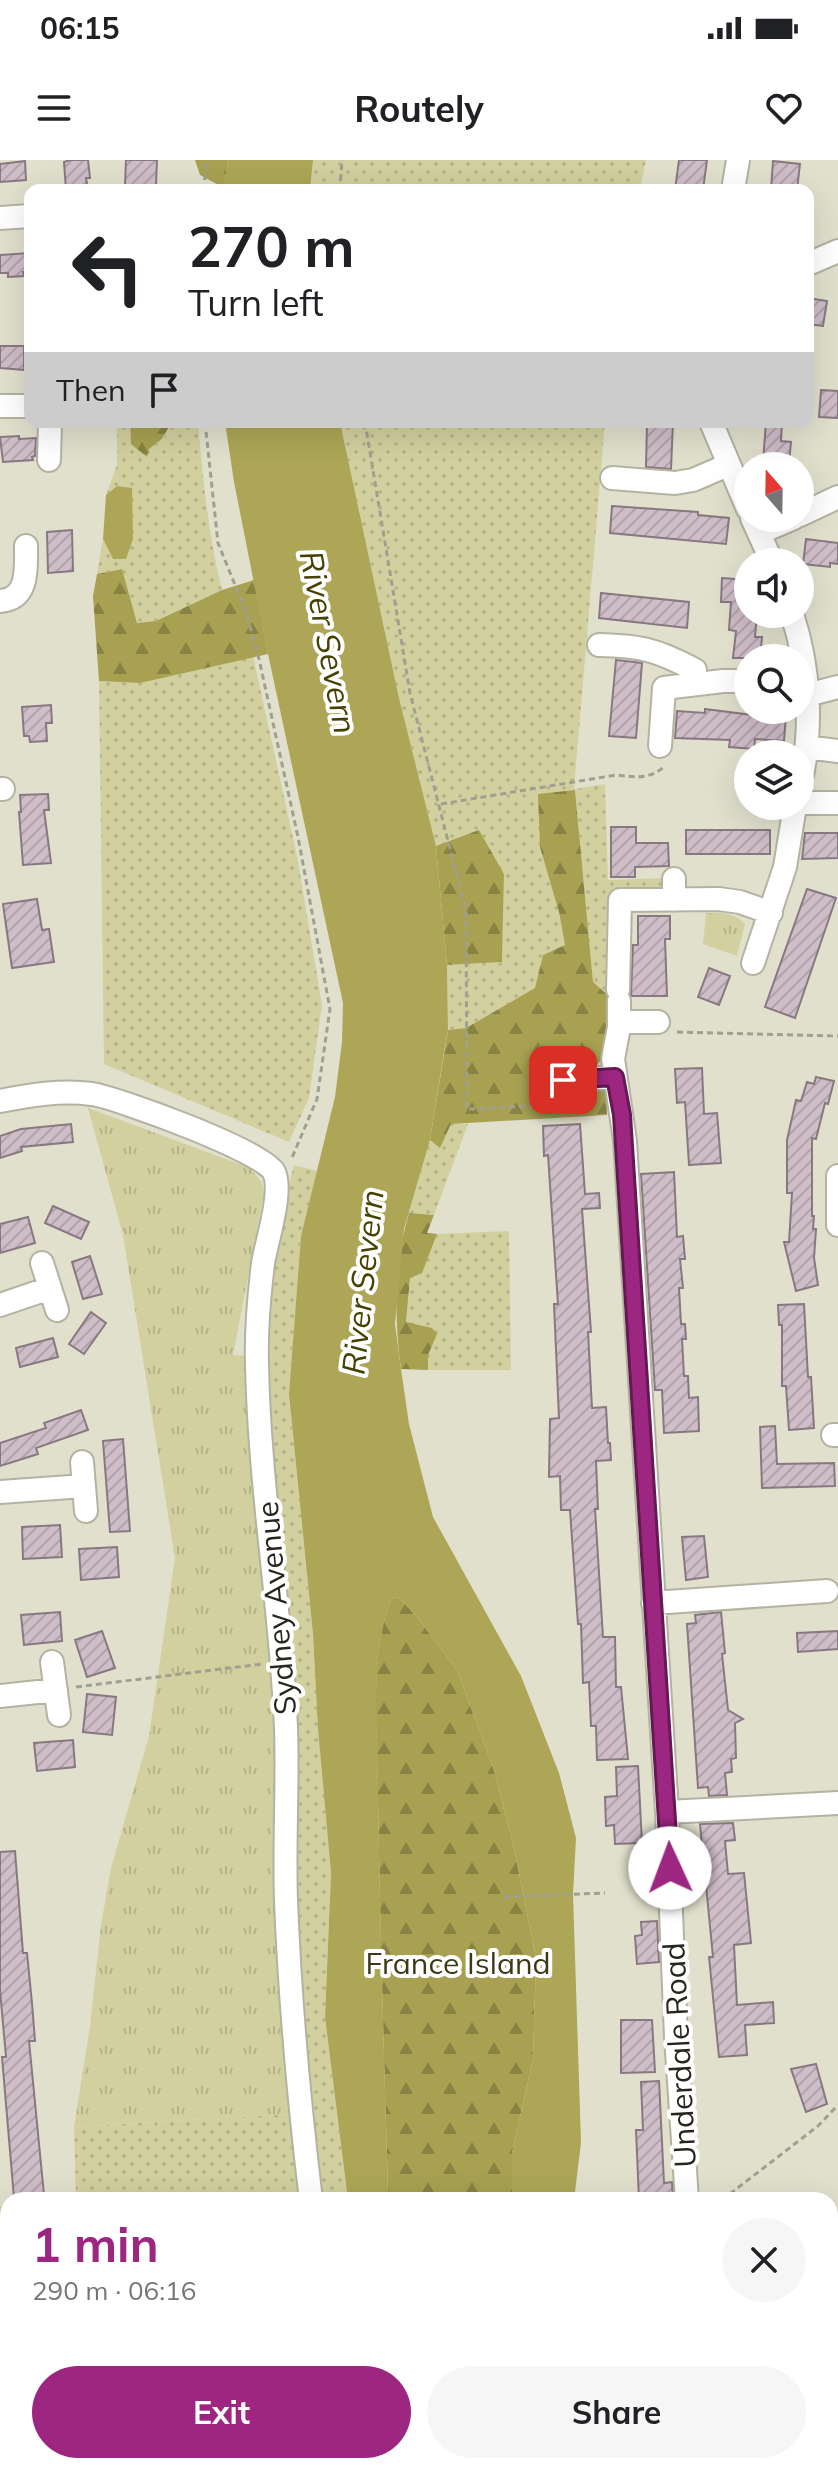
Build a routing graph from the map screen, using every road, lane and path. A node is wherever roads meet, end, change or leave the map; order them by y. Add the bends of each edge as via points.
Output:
1 (206, 160) edge
2 (342, 160) edge
3 (738, 160) edge
4 (204, 184) edge
5 (340, 184) edge
6 (734, 184) edge
7 (24, 216) edge
8 (0, 218) edge
9 (838, 251) edge
10 (814, 261) edge
11 (0, 406) edge
12 (24, 406) edge
13 (50, 428) edge
14 (206, 428) edge
15 (366, 428) edge
16 (713, 428) edge
17 (49, 460) dead end
18 (728, 465) junction
19 (612, 478) dead end
20 (734, 478) edge
21 (838, 497) edge
22 (814, 508) edge
23 (26, 546) dead end
24 (6, 601) edge
25 (599, 645) dead end
26 (695, 670) junction
27 (734, 678) edge
28 (814, 686) edge
29 (838, 687) edge
30 (814, 748) edge
31 (838, 751) edge
32 (663, 756) joint
33 (814, 803) edge
34 (838, 803) edge
35 (439, 804) junction
36 (793, 820) edge
37 (771, 913) junction
38 (753, 963) dead end
39 (619, 1004) junction
40 (658, 1022) joint
41 (838, 1036) edge
42 (615, 1077) junction
43 (563, 1080) dead end
44 (0, 1101) edge
45 (619, 1102) junction
46 (269, 1164) junction
47 (838, 1176) edge
48 (838, 1225) edge
49 (42, 1263) dead end
50 (50, 1288) junction
51 (0, 1305) edge
52 (57, 1310) dead end
53 (82, 1462) dead end
54 (84, 1486) junction
55 (0, 1492) edge
56 (86, 1511) dead end
57 (827, 1591) dead end
58 (653, 1603) junction
59 (280, 1661) junction
60 (52, 1662) dead end
61 (56, 1690) junction
62 (0, 1696) edge
63 (59, 1715) dead end
64 (838, 1803) edge
65 (667, 1812) junction
66 (605, 1893) dead end
67 (504, 1897) dead end
68 (838, 2105) edge
69 (310, 2192) edge
70 (686, 2192) edge
71 (732, 2192) edge

1 - 4 path
2 - 5 path
3 - 6 street
7 - 8 street
9 - 10 street
11 - 12 street
13 - 17 street
14 - 46 path via 218,543 259,659 330,1009 317,1099 298,1148 293,1160
15 - 35 path via 410,693
16 - 18 street
18 - 19 street via 675,483
18 - 20 street
21 - 22 street
23 - 24 street via 22,589
25 - 26 street via 637,646
26 - 27 street
26 - 32 street via 664,688
28 - 29 street
30 - 31 street
32 - 35 path via 653,776 616,775
33 - 34 street
35 - 45 path via 466,911 467,1109
36 - 37 street
37 - 38 street
37 - 39 street, Underdale Road via 674,889 620,900
39 - 40 street
39 - 42 street, Underdale Road
40 - 41 path via 665,1032
42 - 43 street
42 - 45 street, Underdale Road
44 - 46 street via 48,1091 95,1094 251,1152
45 - 58 street, Underdale Road
46 - 59 street, Sydney Avenue via 276,1174 276,1191 260,1303 257,1400
47 - 48 street
49 - 50 street
50 - 51 street
50 - 52 street
53 - 54 street
54 - 55 street
54 - 56 street
57 - 58 street
58 - 65 street, Underdale Road
59 - 61 path
59 - 69 street, Sydney Avenue via 286,1727 286,1899 297,2083
60 - 61 street
61 - 62 street
61 - 63 street
64 - 65 street
65 - 70 street, Underdale Road
66 - 67 path
68 - 71 path

